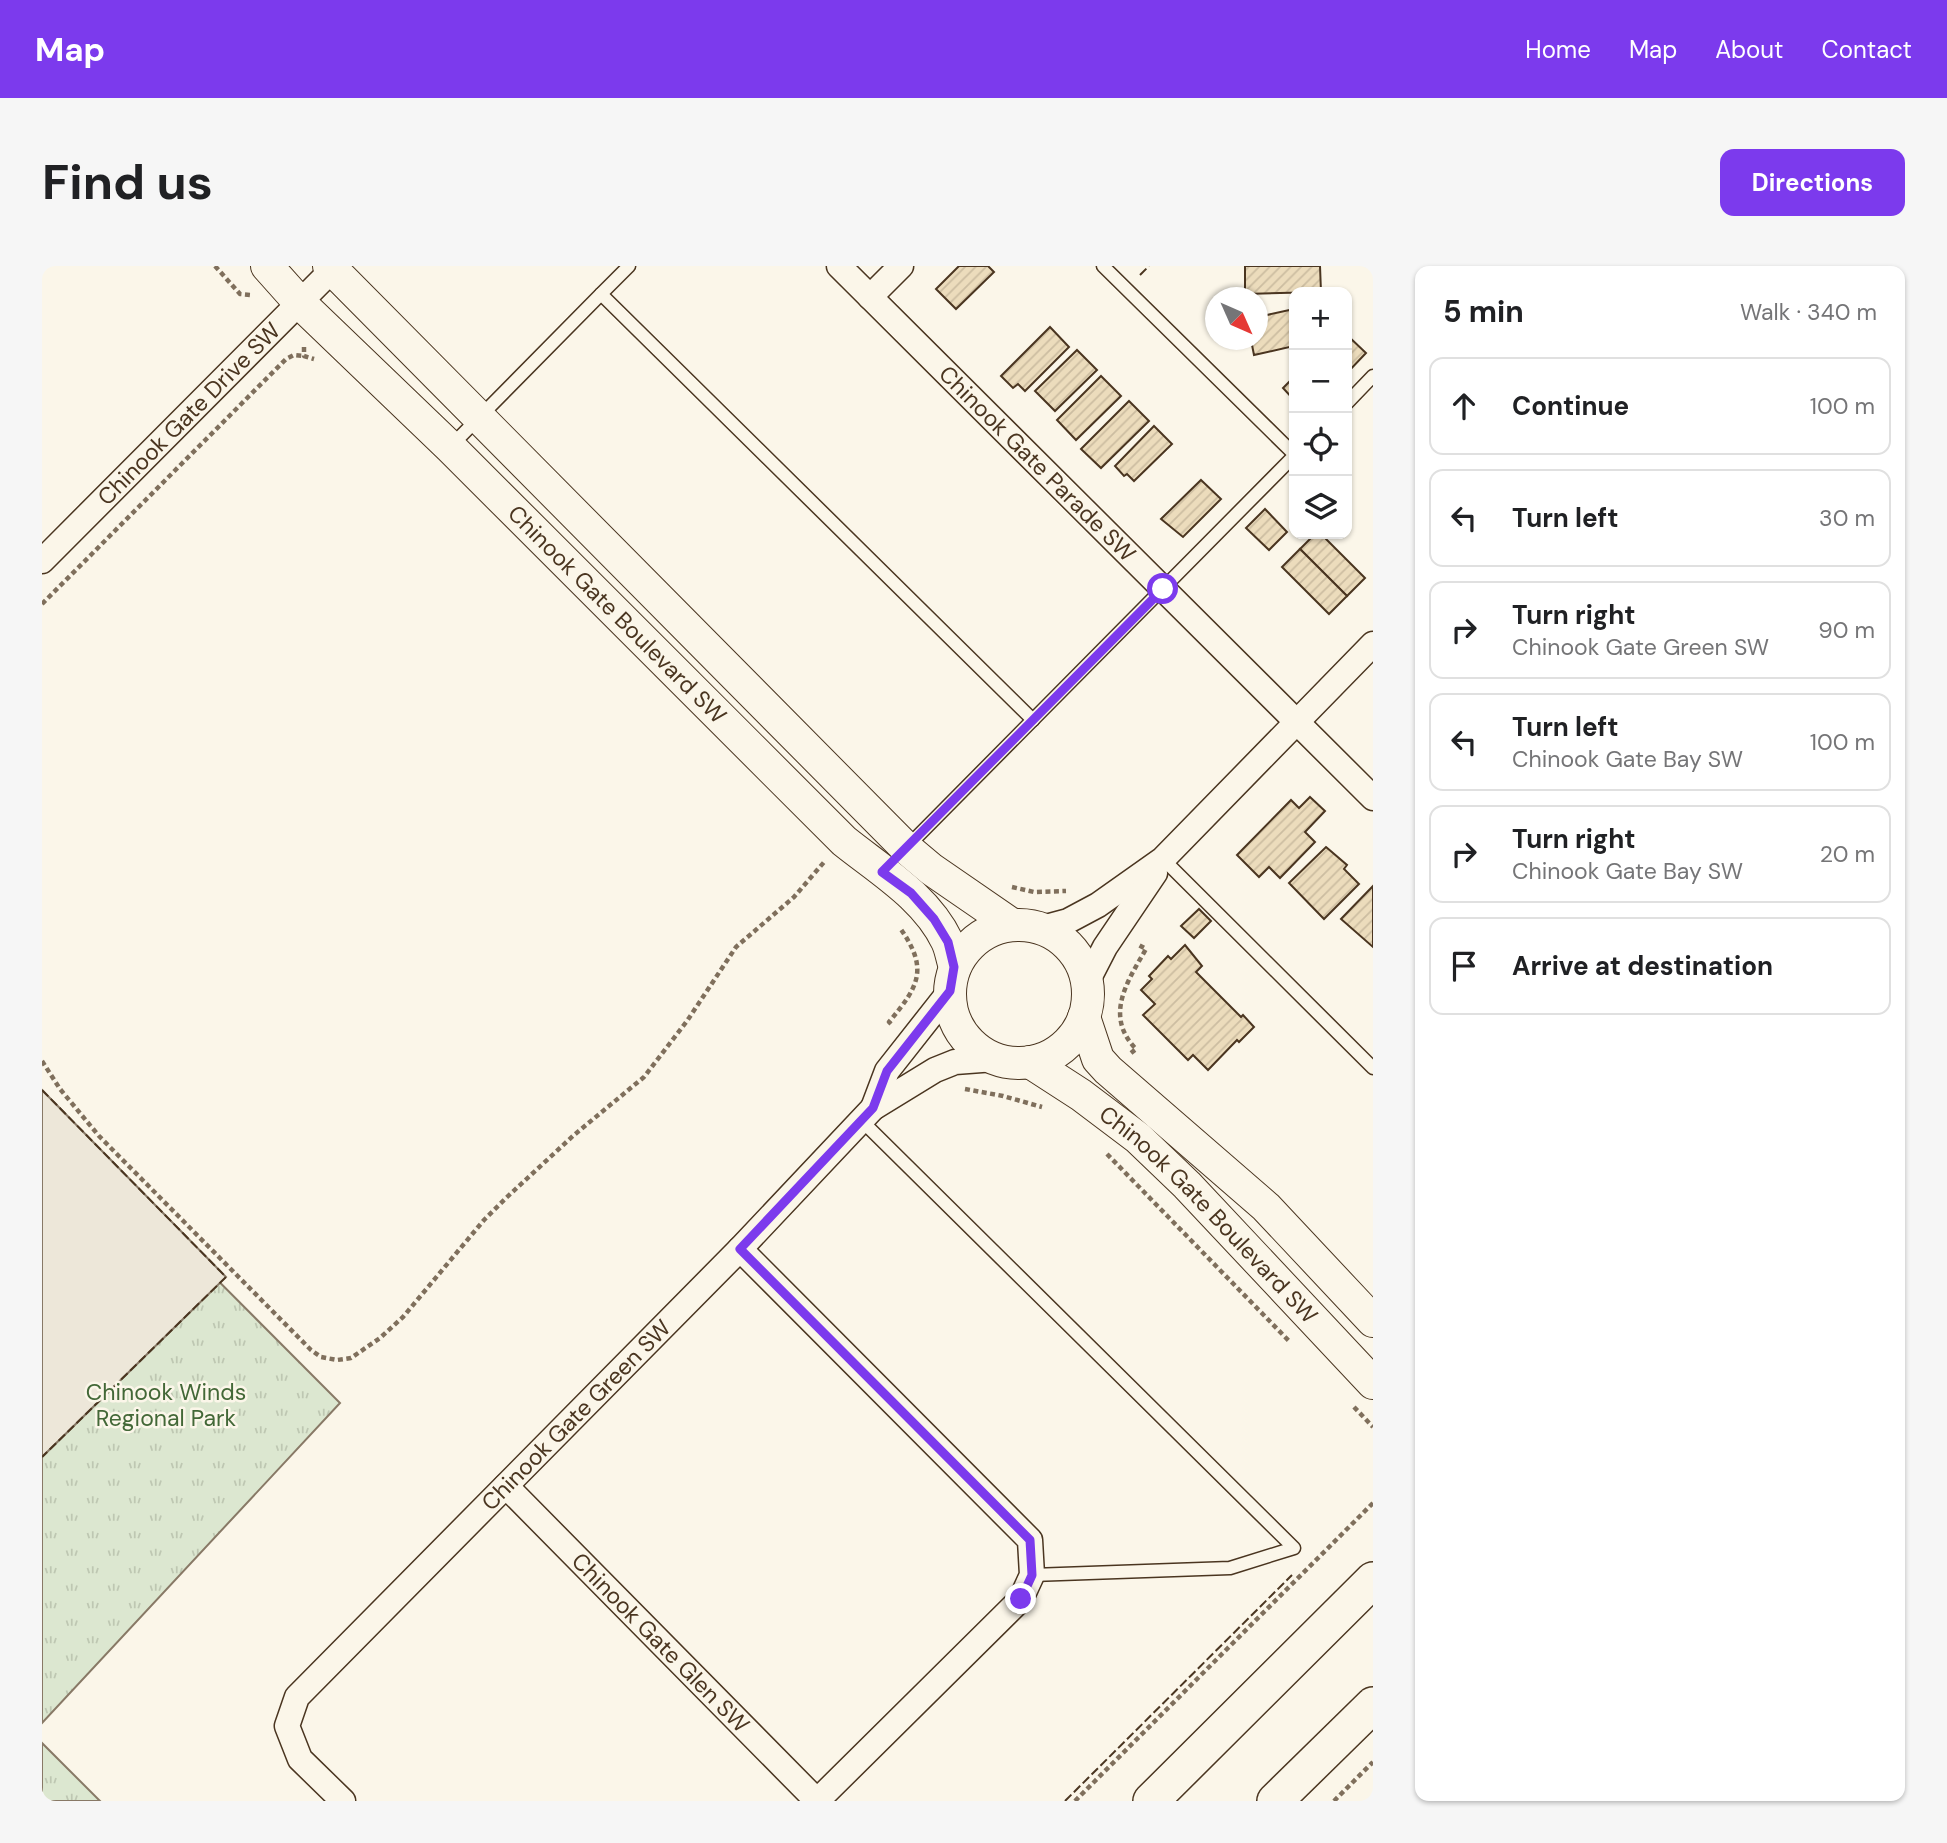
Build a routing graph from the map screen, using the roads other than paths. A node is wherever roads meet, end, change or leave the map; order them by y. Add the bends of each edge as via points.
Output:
1 (267, 266) edge
2 (629, 266) edge
3 (839, 266) edge
4 (901, 266) edge
5 (1103, 266) edge
6 (333, 267) edge
7 (601, 294) junction
8 (870, 297) junction
9 (300, 303) junction
10 (1373, 376) edge
11 (1352, 398) edge
12 (480, 416) junction
13 (450, 447) junction
14 (1289, 450) edge
15 (1289, 460) edge
16 (42, 561) edge
17 (1163, 589) junction
18 (1373, 645) edge
19 (1033, 720) junction
20 (1297, 721) junction
21 (1373, 798) edge
22 (1163, 859) junction
23 (894, 860) junction
24 (1027, 926) junction
25 (952, 979) junction
26 (1087, 982) junction
27 (1084, 1017) junction
28 (995, 1059) junction
29 (1030, 1062) junction
30 (1373, 1068) edge
31 (868, 1115) junction
32 (740, 1249) junction
33 (1373, 1321) edge
34 (1373, 1383) edge
35 (506, 1486) junction
36 (1032, 1575) junction
37 (1373, 1580) edge
38 (1373, 1704) edge
39 (343, 1801) edge
40 (817, 1801) edge
41 (1151, 1801) edge
42 (1275, 1801) edge

1 - 9 street, Chinook Gate Boulevard SW
2 - 7 lane
3 - 8 street, Chinook Gate Parade SW
4 - 8 street
5 - 14 lane
6 - 9 street, Chinook Gate Drive SW
6 - 12 street, Chinook Gate Boulevard SW
7 - 12 lane
7 - 19 lane
8 - 17 street, Chinook Gate Parade SW
9 - 13 street, Chinook Gate Boulevard SW
9 - 16 street, Chinook Gate Drive SW
10 - 11 lane
12 - 13 lane
12 - 23 street, Chinook Gate Boulevard SW
13 - 23 street, Chinook Gate Boulevard SW via 844,841
15 - 17 lane
17 - 19 lane
17 - 20 street, Chinook Gate Parade SW
18 - 20 street
19 - 23 lane
20 - 21 street, Chinook Gate Parade SW
20 - 22 street
22 - 24 street via 1068,921
22 - 26 street
22 - 30 lane
23 - 24 street, Chinook Gate Boulevard SW via 931,869
23 - 25 street, Chinook Gate Boulevard SW via 911,893 948,942
24 - 25 street via 993,929 977,938 964,951
24 - 26 street via 1058,936 1072,949
25 - 28 street via 952,1013 961,1033 976,1049
25 - 31 street, Chinook Gate Green SW via 887,1071
26 - 27 street
27 - 29 street via 1063,1047
27 - 33 street, Chinook Gate Boulevard SW via 1098,1059 1108,1070 1266,1207
28 - 29 street
28 - 31 street, Chinook Gate Green SW via 955,1062 935,1070
29 - 34 street, Chinook Gate Boulevard SW via 1138,1138
31 - 32 street, Chinook Gate Green SW
31 - 36 lane via 1294,1548 1230,1568
32 - 35 street, Chinook Gate Green SW
32 - 36 street via 1030,1540
35 - 39 street, Chinook Gate Green SW via 297,1697 287,1726 300,1759
35 - 40 street, Chinook Gate Glen SW
36 - 40 street via 1021,1599
37 - 41 main road
38 - 42 main road

